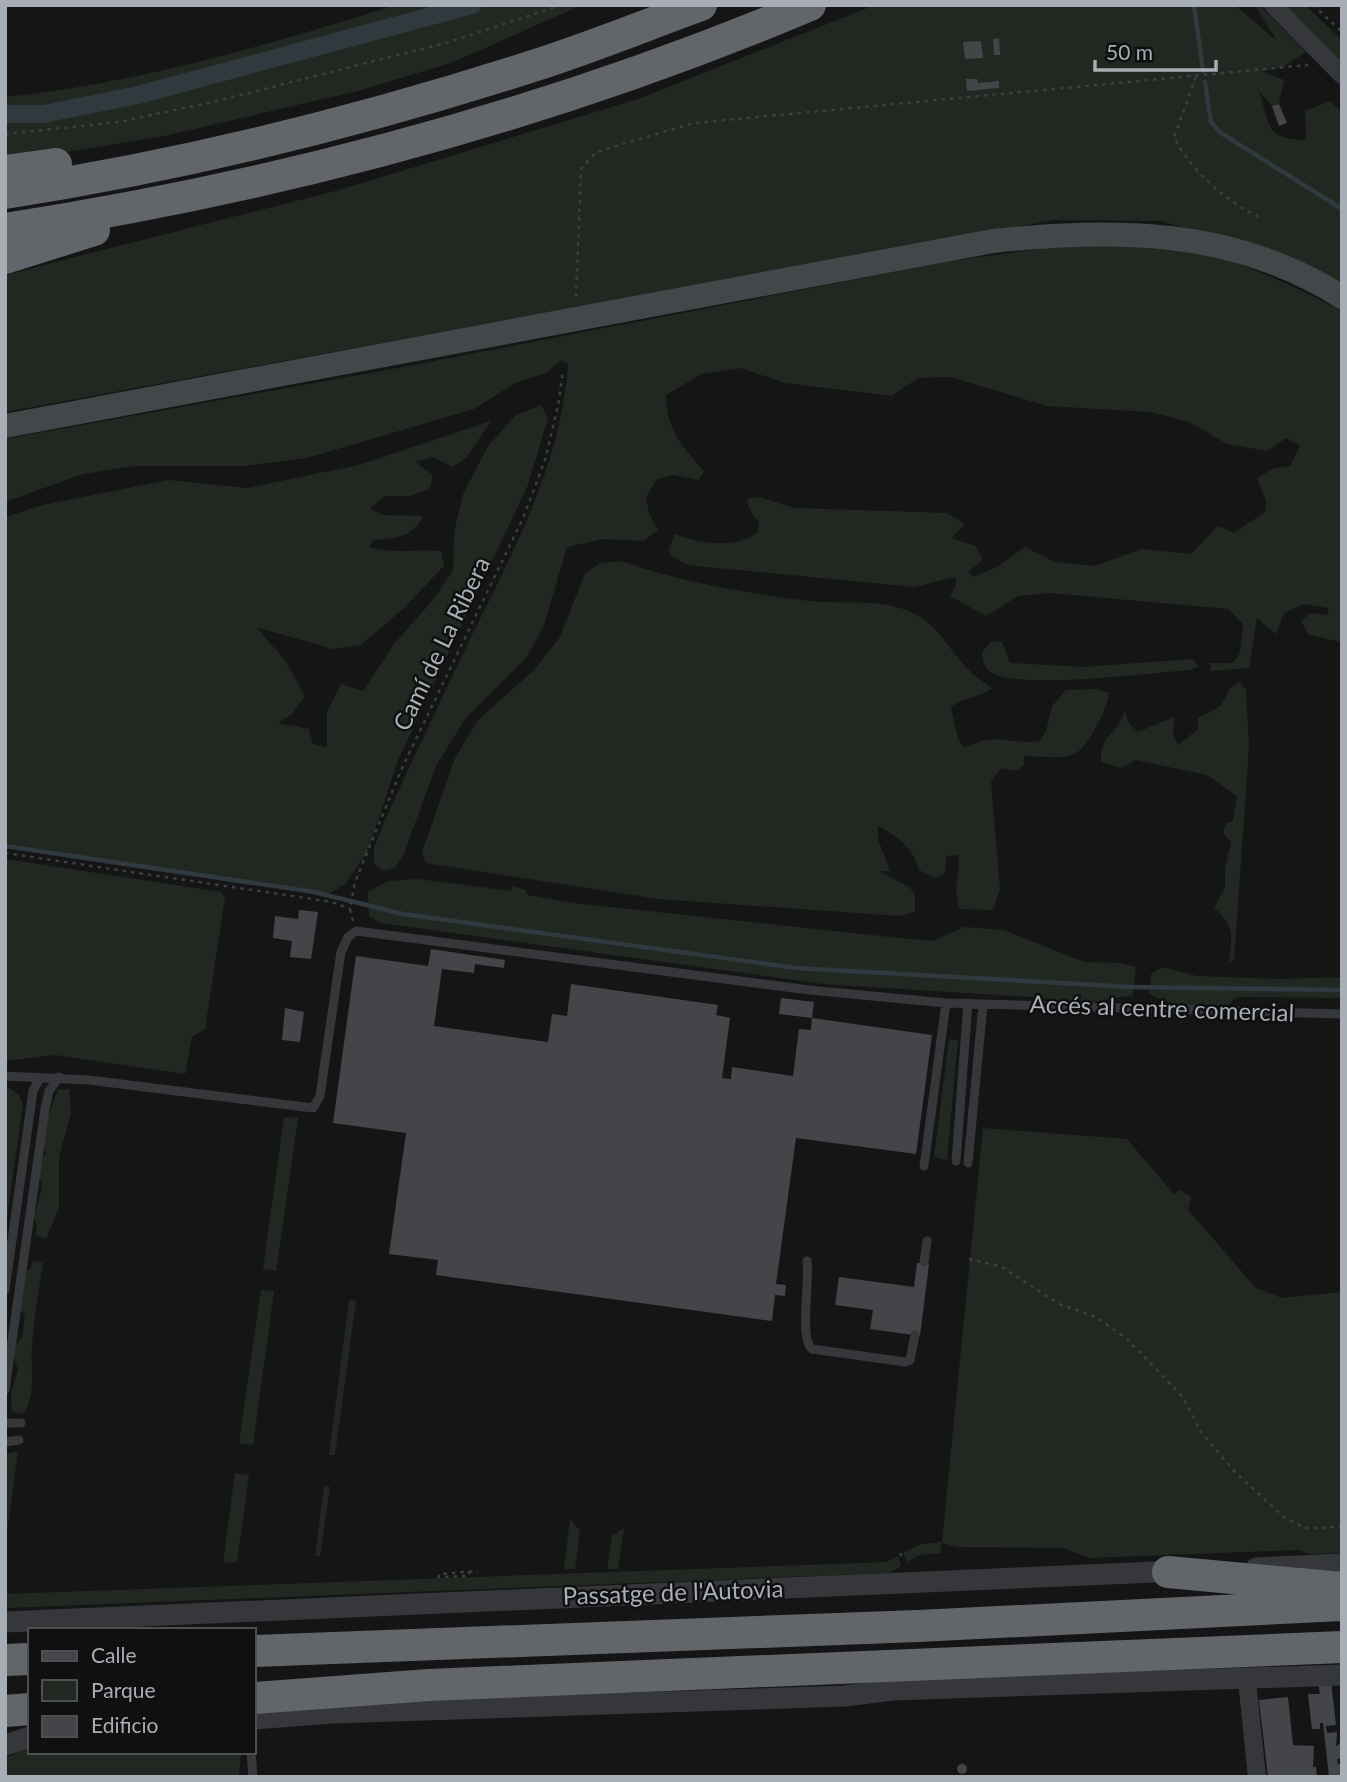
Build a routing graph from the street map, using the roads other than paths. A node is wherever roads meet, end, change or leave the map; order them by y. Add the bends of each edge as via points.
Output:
1 (701, 5) edge
2 (810, 5) edge
3 (1273, 5) edge
4 (1342, 75) edge
5 (291, 135) junction
6 (5, 171) edge
7 (5, 193) edge
8 (160, 202) junction
9 (5, 229) edge
10 (5, 258) edge
11 (1342, 297) edge
12 (5, 426) edge
13 (946, 1003) junction
14 (968, 1003) junction
15 (983, 1004) junction
16 (1342, 1014) edge
17 (5, 1076) edge
18 (59, 1077) junction
19 (40, 1078) junction
20 (956, 1161) dead end
21 (968, 1163) dead end
22 (925, 1166) dead end
23 (927, 1241) dead end
24 (807, 1261) dead end
25 (924, 1262) dead end
26 (5, 1290) edge
27 (915, 1335) dead end
28 (5, 1390) edge
29 (5, 1423) edge
30 (21, 1423) dead end
31 (19, 1440) dead end
32 (5, 1442) edge
33 (1342, 1564) edge
34 (1168, 1572) junction
35 (1342, 1588) edge
36 (1342, 1605) edge
37 (5, 1622) edge
38 (1342, 1647) edge
39 (256, 1651) edge
40 (5, 1660) edge
41 (28, 1660) edge
42 (1342, 1675) edge
43 (1247, 1681) junction
44 (256, 1683) edge
45 (429, 1685) junction
46 (28, 1692) edge
47 (5, 1693) edge
48 (256, 1698) edge
49 (28, 1709) edge
50 (5, 1711) edge
51 (256, 1719) edge
52 (28, 1738) edge
53 (5, 1745) edge
54 (251, 1754) edge
55 (253, 1777) edge
56 (1257, 1777) edge

1 - 5 highway via 537,65
2 - 8 highway via 712,47 399,149
3 - 4 street
5 - 6 highway
5 - 7 highway via 87,180
8 - 9 highway
8 - 10 highway via 82,235
11 - 12 main road via 1280,267 1181,237 1098,232 1045,236 979,243
13 - 14 lane, Accés al centre comercial
13 - 18 lane, Accés al centre comercial via 809,990 356,931 341,952 320,1096 313,1108
13 - 22 lane
14 - 15 lane, Accés al centre comercial
14 - 20 lane
15 - 16 lane, Accés al centre comercial
15 - 21 lane
17 - 19 lane
18 - 19 lane
18 - 28 lane via 49,1091 45,1109
19 - 26 lane via 33,1091
23 - 25 lane
24 - 27 lane via 804,1337 811,1349 905,1362 910,1360
29 - 30 lane
31 - 32 lane
33 - 34 street, Passatge de l'Autovia
34 - 35 highway
34 - 37 street, Passatge de l'Autovia
36 - 39 highway
38 - 45 highway
40 - 41 highway
42 - 43 street
43 - 51 street via 892,1690 845,1696
43 - 56 street
44 - 45 highway
45 - 48 highway
46 - 47 highway
49 - 50 highway
52 - 53 street
54 - 55 lane

